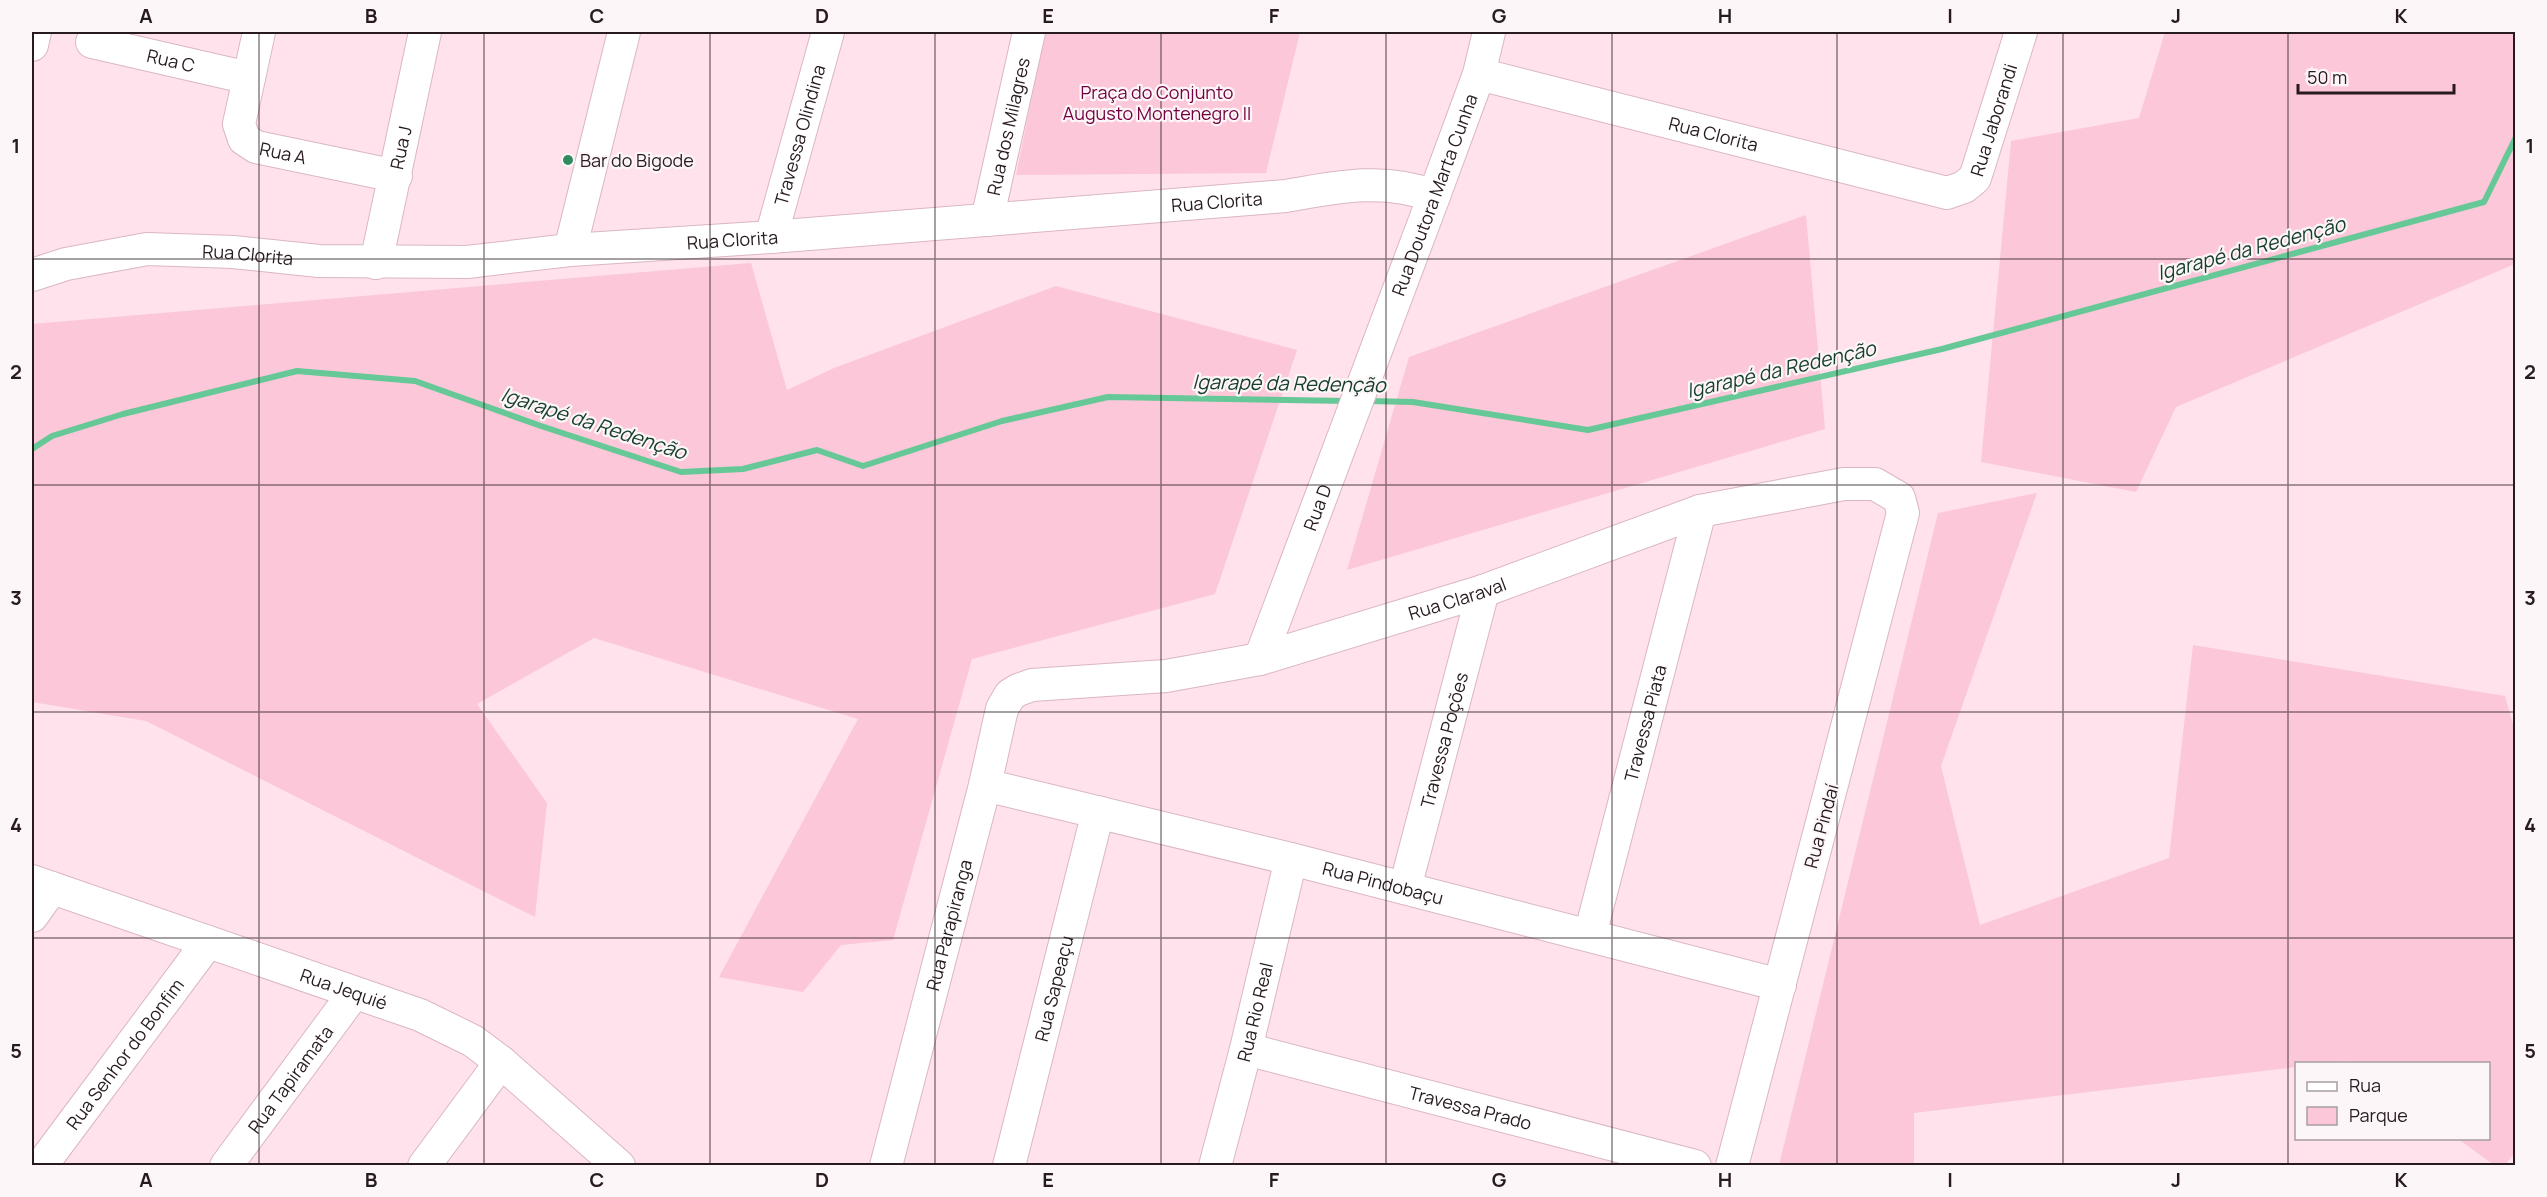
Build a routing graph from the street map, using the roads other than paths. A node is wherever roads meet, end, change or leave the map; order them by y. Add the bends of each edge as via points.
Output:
1 (35, 32) edge
2 (259, 32) edge
3 (425, 32) edge
4 (624, 32) edge
5 (828, 32) edge
6 (1029, 32) edge
7 (1490, 32) edge
8 (2021, 32) edge
9 (92, 42) dead end
10 (32, 45) edge
11 (1479, 74) junction
12 (249, 78) junction
13 (396, 176) junction
14 (1947, 193) joint
15 (1434, 196) junction
16 (987, 220) junction
17 (771, 237) junction
18 (570, 250) junction
19 (376, 263) junction
20 (32, 274) edge
21 (1373, 354) joint
22 (1889, 490) joint
23 (1700, 511) junction
24 (1483, 591) junction
25 (1260, 659) junction
26 (1018, 690) joint
27 (985, 785) junction
28 (1098, 812) junction
29 (1291, 859) junction
30 (42, 885) edge
31 (1405, 888) junction
32 (32, 916) edge
33 (1590, 934) junction
34 (208, 942) junction
35 (1780, 985) junction
36 (354, 993) junction
37 (1246, 1049) junction
38 (501, 1062) junction
39 (615, 1164) edge
40 (40, 1166) edge
41 (226, 1166) edge
42 (424, 1166) edge
43 (886, 1166) edge
44 (1009, 1166) edge
45 (1215, 1166) edge
46 (1695, 1166) edge
47 (1732, 1166) edge

1 - 10 street
2 - 12 street, Rua A
3 - 13 street, Rua J
4 - 18 street
5 - 17 street, Travessa Olindina
6 - 16 street, Rua dos Milagres
7 - 11 street, Rua Doutora Marta Cunha
8 - 14 street, Rua Jaborandi via 1975,178
9 - 12 street, Rua C
11 - 14 street, Rua Clorita
11 - 15 street, Rua Doutora Marta Cunha
12 - 13 street, Rua A via 239,124 244,139 256,147
13 - 19 street, Rua J
15 - 16 street, Rua Clorita via 1396,186 1351,185 1287,196
15 - 21 street, Rua Doutora Marta Cunha
16 - 17 street, Rua Clorita
17 - 18 street, Rua Clorita
18 - 19 street, Rua Clorita via 467,262
19 - 20 street, Rua Clorita via 147,249
21 - 25 street, Rua D
22 - 23 street, Rua Claraval via 1875,484 1844,484
22 - 35 street, Rua Pindaí via 1899,498 1903,513
23 - 24 street, Rua Claraval
23 - 33 street, Travessa Piata
24 - 25 street, Rua Claraval
24 - 31 street, Travessa Poções
25 - 26 street, Rua Claraval via 1166,676 1032,685
26 - 27 street, Rua Parapiranga via 1002,709
27 - 28 street, Rua Pindobaçu
27 - 43 street, Rua Parapiranga
28 - 29 street, Rua Pindobaçu
28 - 44 street, Rua Sapeaçu
29 - 31 street, Rua Pindobaçu
29 - 37 street, Rua Rio Real
30 - 32 street
30 - 34 street, Rua Jequié
31 - 33 street, Rua Pindobaçu
33 - 35 street, Rua Pindobaçu
34 - 36 street, Rua Jequié
34 - 40 street, Rua Senhor do Bonfim
35 - 47 street, Rua Pindaí
36 - 38 street, Rua Jequié via 420,1015 473,1041
36 - 41 street, Rua Tapiramata
37 - 45 street, Rua Rio Real
37 - 46 street, Travessa Prado
38 - 39 street, Rua Jequié
38 - 42 street

